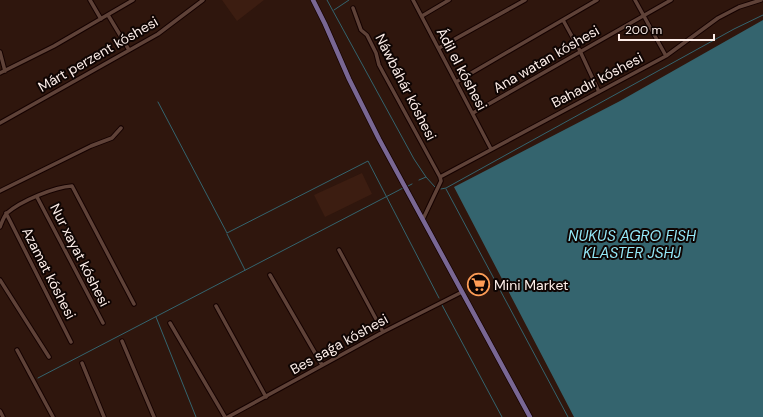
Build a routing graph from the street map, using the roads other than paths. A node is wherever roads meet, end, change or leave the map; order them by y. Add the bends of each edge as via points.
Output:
1 (90, 0) edge
2 (133, 0) edge
3 (203, 0) edge
4 (312, 0) edge
5 (413, 0) edge
6 (449, 0) edge
7 (525, 0) edge
8 (597, 0) edge
9 (634, 0) edge
10 (671, 0) edge
11 (759, 1) edge
12 (353, 8) dead end
13 (108, 15) junction
14 (422, 16) junction
15 (643, 16) junction
16 (101, 19) junction
17 (562, 20) junction
18 (439, 48) junction
19 (129, 50) junction
20 (580, 51) junction
21 (0, 52) edge
22 (666, 56) junction
23 (5, 71) junction
24 (0, 73) edge
25 (456, 82) junction
26 (599, 92) junction
27 (473, 113) junction
28 (0, 123) edge
29 (121, 128) dead end
30 (491, 149) junction
31 (440, 177) junction
32 (0, 191) edge
33 (37, 197) junction
34 (6, 213) junction
35 (423, 219) junction
36 (0, 227) edge
37 (339, 250) dead end
38 (270, 275) dead end
39 (0, 280) edge
40 (462, 292) junction
41 (134, 304) dead end
42 (216, 306) dead end
43 (102, 323) dead end
44 (170, 323) dead end
45 (383, 332) junction
46 (122, 341) dead end
47 (72, 342) dead end
48 (17, 350) dead end
49 (49, 357) dead end
50 (82, 363) dead end
51 (322, 365) junction
52 (266, 397) junction
53 (0, 411) edge
54 (3, 417) edge
55 (53, 417) edge
56 (104, 417) edge
57 (154, 417) edge
58 (225, 417) edge
59 (228, 417) edge
60 (530, 417) edge

1 - 16 street
2 - 13 street
3 - 19 street, Márt perzent kóshesi via 158,34
4 - 35 main road via 349,79
5 - 14 street, Ádil el kóshesi
6 - 14 street
7 - 18 street
8 - 17 street
9 - 15 street
10 - 15 street, Ana watan kóshesi
11 - 22 street, Bahadır kóshesi via 739,7 718,18
12 - 31 street, Náwbáhár kóshesi via 361,30 367,35 376,53 379,65
13 - 16 street
13 - 19 street
14 - 18 street, Ádil el kóshesi
15 - 20 street, Ana watan kóshesi
15 - 22 street
16 - 23 street
17 - 20 street
17 - 25 street
18 - 25 street, Ádil el kóshesi
19 - 28 street, Márt perzent kóshesi
20 - 26 street
20 - 27 street, Ana watan kóshesi
21 - 23 street
22 - 26 street, Bahadır kóshesi
23 - 24 street
25 - 27 street, Ádil el kóshesi
26 - 30 street, Bahadır kóshesi
27 - 30 street, Ádil el kóshesi
29 - 32 street via 112,138
30 - 31 street, Bahadır kóshesi
31 - 35 street via 441,181
33 - 34 street
33 - 41 street via 60,187 72,186
33 - 43 street, Nur xayat kóshesi
34 - 36 street
34 - 47 street, Azamat kóshesi
35 - 40 main road
37 - 45 street
38 - 51 street
39 - 49 street
40 - 45 street, Bes saǵa kóshesi
40 - 60 main road
42 - 52 street
44 - 58 street
45 - 51 street, Bes saǵa kóshesi
46 - 57 street
48 - 55 street
50 - 56 street
51 - 52 street, Bes saǵa kóshesi
52 - 59 street, Bes saǵa kóshesi
53 - 54 street

